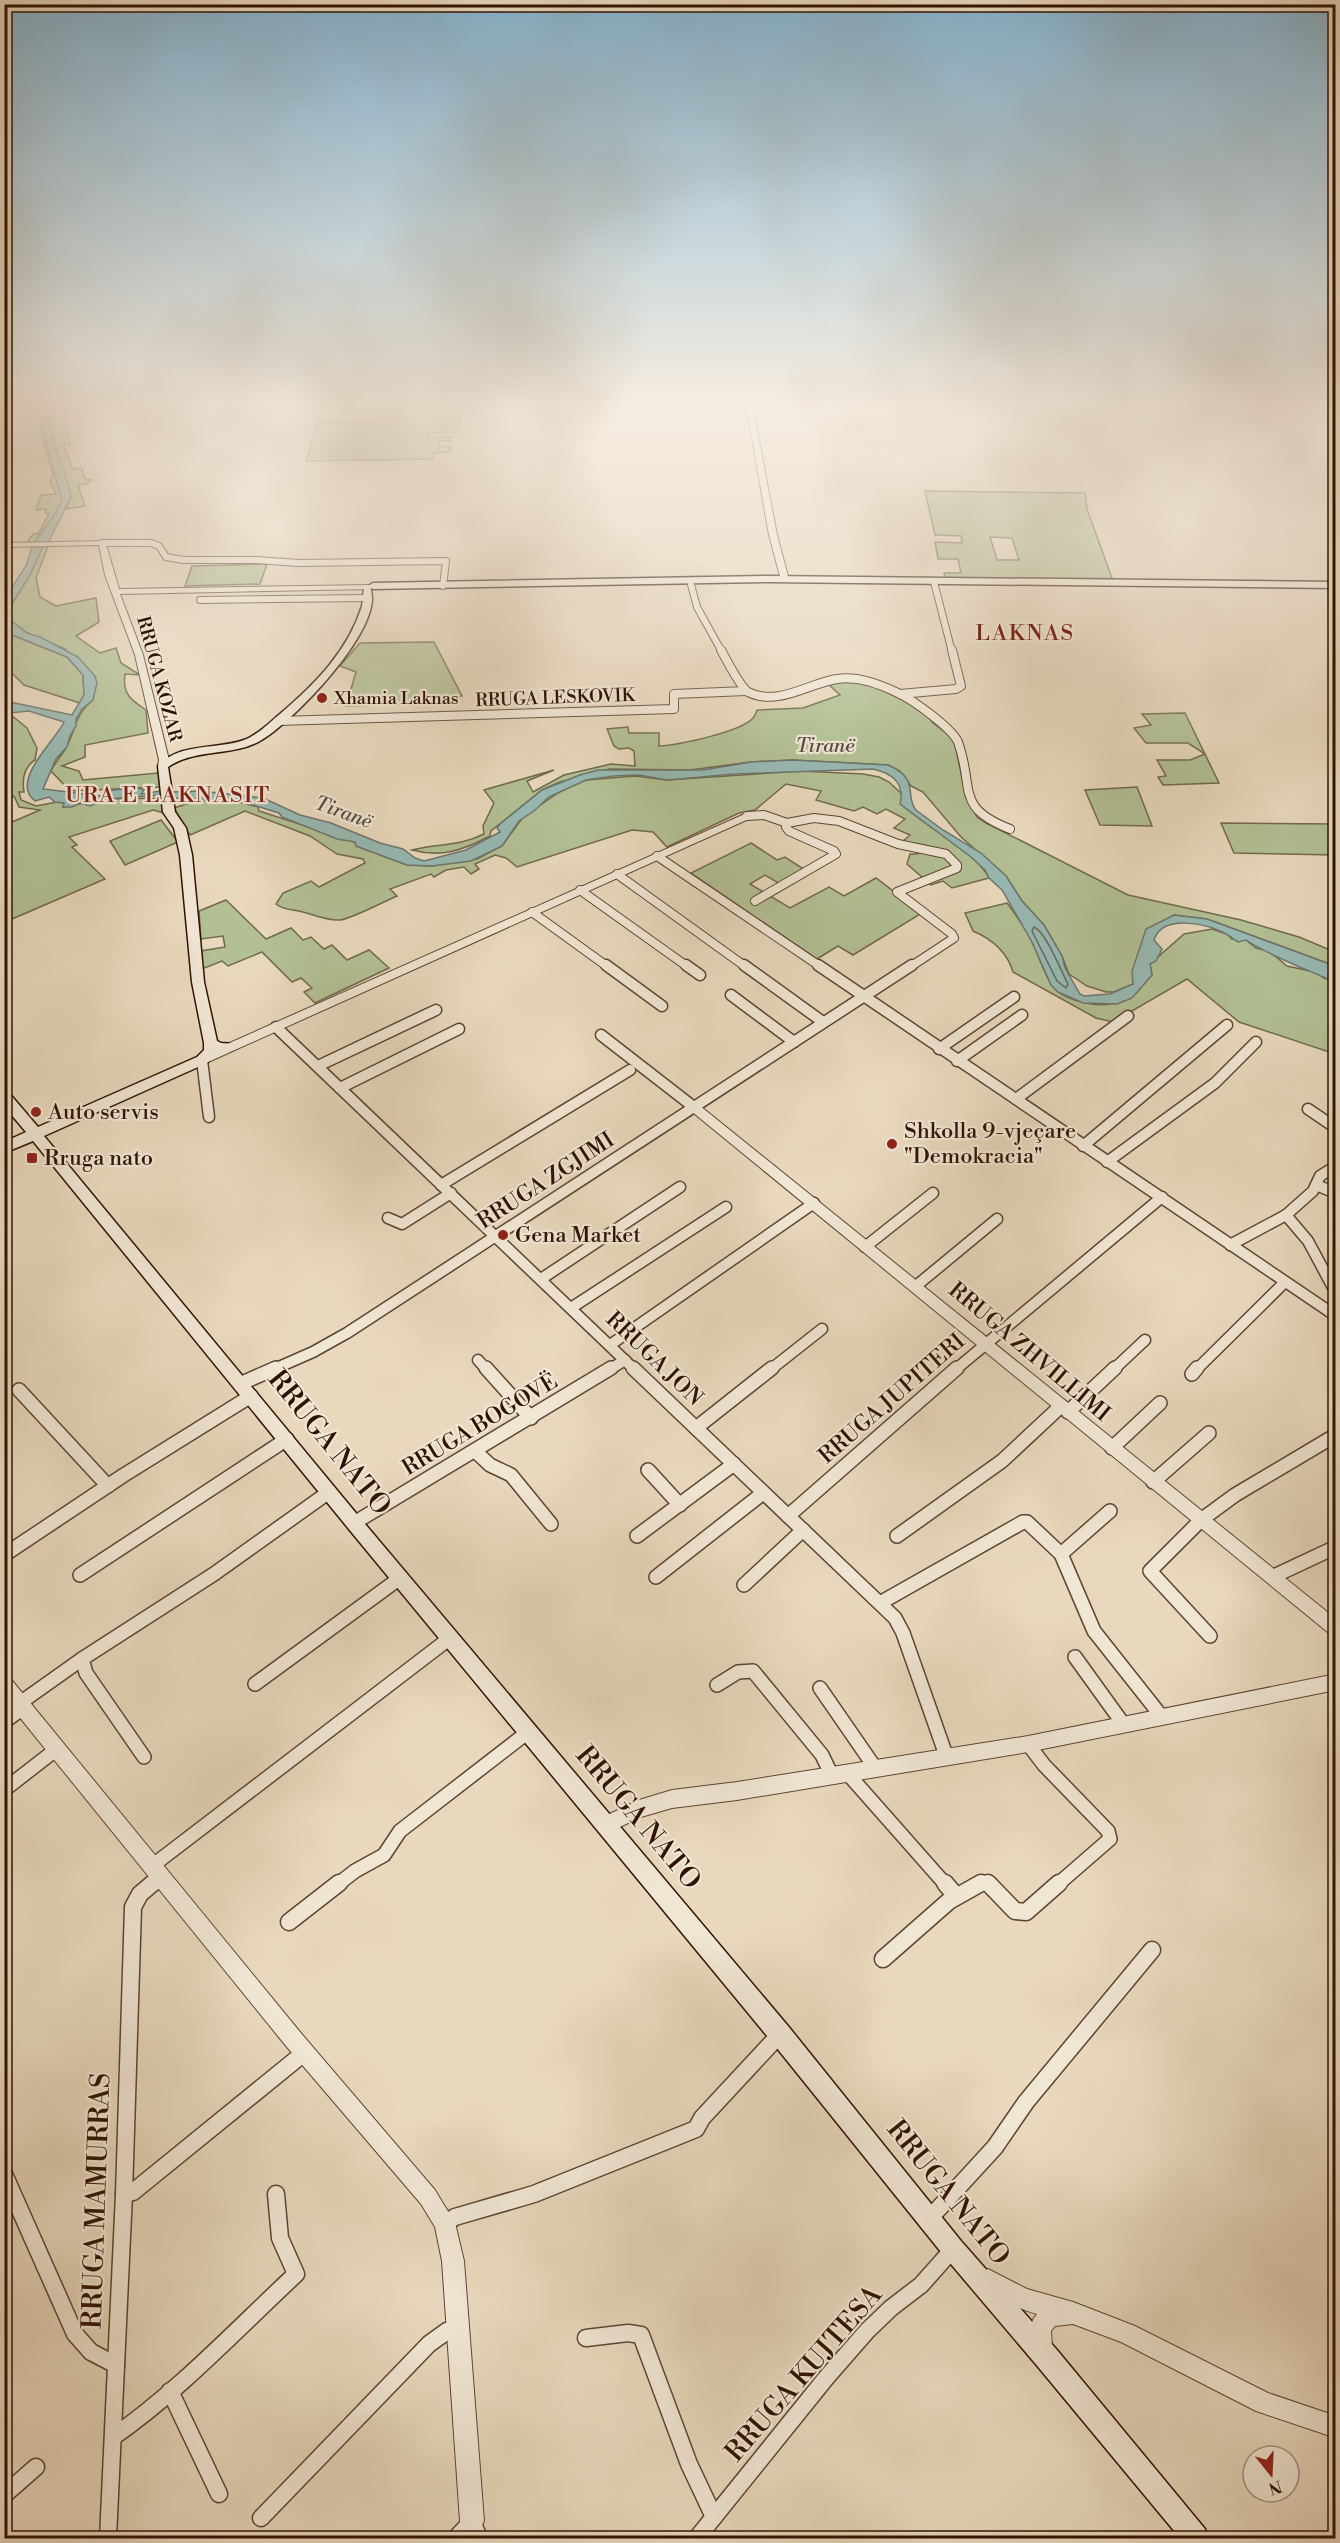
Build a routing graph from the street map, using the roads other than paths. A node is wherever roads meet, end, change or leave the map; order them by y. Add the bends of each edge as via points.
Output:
1 (771, 523) edge
2 (102, 543) junction
3 (4, 545) edge
4 (785, 580) junction
5 (690, 581) junction
6 (934, 582) junction
7 (1335, 585) edge
8 (443, 586) junction
9 (370, 590) junction
10 (116, 592) junction
11 (200, 600) dead end
12 (746, 691) junction
13 (900, 694) junction
14 (278, 721) junction
15 (163, 763) junction
16 (747, 816) joint
17 (787, 823) junction
18 (1010, 829) dead end
19 (657, 856) junction
20 (617, 874) junction
21 (580, 890) junction
22 (755, 901) dead end
23 (532, 912) junction
24 (700, 975) dead end
25 (731, 995) dead end
26 (864, 996) junction
27 (1014, 996) dead end
28 (662, 1006) dead end
29 (436, 1010) dead end
30 (1022, 1015) dead end
31 (1128, 1016) dead end
32 (823, 1022) junction
33 (1227, 1025) dead end
34 (276, 1027) junction
35 (459, 1029) dead end
36 (601, 1035) dead end
37 (794, 1042) junction
38 (1256, 1042) dead end
39 (211, 1043) junction
40 (231, 1047) junction
41 (939, 1049) junction
42 (202, 1060) junction
43 (957, 1061) junction
44 (318, 1066) junction
45 (630, 1070) dead end
46 (340, 1088) junction
47 (4, 1096) edge
48 (1016, 1099) junction
49 (695, 1108) junction
50 (1308, 1108) dead end
51 (209, 1117) dead end
52 (1335, 1128) edge
53 (36, 1134) junction
54 (1083, 1146) junction
55 (4, 1148) edge
56 (1107, 1162) junction
57 (1335, 1166) edge
58 (441, 1185) junction
59 (1316, 1185) junction
60 (680, 1187) dead end
61 (450, 1193) junction
62 (933, 1193) dead end
63 (1335, 1193) edge
64 (1162, 1197) junction
65 (814, 1203) junction
66 (726, 1207) dead end
67 (1286, 1215) junction
68 (388, 1218) dead end
69 (997, 1219) dead end
70 (496, 1237) junction
71 (1230, 1245) junction
72 (865, 1247) junction
73 (541, 1279) junction
74 (1284, 1282) junction
75 (916, 1286) junction
76 (1335, 1293) edge
77 (571, 1308) junction
78 (1335, 1316) edge
79 (822, 1329) dead end
80 (1145, 1340) dead end
81 (986, 1343) junction
82 (609, 1345) junction
83 (478, 1360) dead end
84 (625, 1360) junction
85 (1192, 1374) dead end
86 (19, 1390) dead end
87 (247, 1390) junction
88 (1160, 1403) dead end
89 (1064, 1409) junction
90 (531, 1418) junction
91 (696, 1428) junction
92 (1209, 1433) dead end
93 (1335, 1435) edge
94 (287, 1440) junction
95 (1112, 1448) junction
96 (476, 1451) junction
97 (734, 1464) junction
98 (648, 1470) dead end
99 (1153, 1482) junction
100 (108, 1486) junction
101 (329, 1492) junction
102 (763, 1493) junction
103 (680, 1505) junction
104 (1110, 1511) dead end
105 (788, 1516) junction
106 (1201, 1520) junction
107 (354, 1523) junction
108 (551, 1524) dead end
109 (803, 1530) junction
110 (637, 1536) dead end
111 (897, 1536) dead end
112 (1335, 1547) edge
113 (1061, 1554) junction
114 (4, 1555) edge
115 (81, 1575) dead end
116 (656, 1577) dead end
117 (1272, 1577) junction
118 (400, 1578) junction
119 (744, 1585) dead end
120 (880, 1603) junction
121 (1335, 1629) edge
122 (1210, 1636) dead end
123 (450, 1638) junction
124 (1075, 1657) dead end
125 (82, 1659) junction
126 (4, 1684) edge
127 (255, 1684) dead end
128 (1332, 1684) edge
129 (717, 1685) dead end
130 (820, 1688) dead end
131 (22, 1705) junction
132 (1162, 1717) junction
133 (4, 1722) edge
134 (1124, 1725) junction
135 (528, 1732) junction
136 (1028, 1744) junction
137 (58, 1748) junction
138 (144, 1757) dead end
139 (947, 1758) junction
140 (876, 1769) junction
141 (840, 1775) junction
142 (4, 1790) edge
143 (605, 1825) junction
144 (156, 1872) junction
145 (956, 1896) junction
146 (290, 1922) dead end
147 (1152, 1950) dead end
148 (883, 1959) dead end
149 (780, 2034) junction
150 (304, 2053) junction
151 (4, 2174) edge
152 (124, 2194) junction
153 (276, 2194) dead end
154 (929, 2219) junction
155 (445, 2223) junction
156 (953, 2249) junction
157 (974, 2272) junction
158 (1073, 2313) junction
159 (458, 2328) junction
160 (586, 2338) dead end
161 (1048, 2359) junction
162 (116, 2365) junction
163 (170, 2391) junction
164 (1335, 2427) edge
165 (112, 2437) junction
166 (36, 2467) dead end
167 (219, 2494) dead end
168 (4, 2495) edge
169 (714, 2517) junction
170 (261, 2518) dead end
171 (476, 2530) edge
172 (108, 2538) edge
173 (456, 2538) edge
174 (697, 2538) edge
175 (1196, 2538) edge

1 - 4 street
2 - 3 street
2 - 8 street via 151,543 166,556 184,560 446,561
2 - 10 street, RRUGA KOZAR
4 - 5 main road
4 - 6 main road
5 - 8 main road
5 - 12 street via 697,607
6 - 7 main road
6 - 13 street via 961,686
8 - 9 main road
9 - 10 street
9 - 11 street
9 - 14 main road via 350,648
10 - 15 street, RRUGA KOZAR via 132,632
12 - 13 street via 786,695 835,678 848,678 866,680
12 - 14 street, RRUGA LESKOVIK via 674,694 674,709
13 - 18 street via 926,710 957,740 973,807 987,820
14 - 15 main road via 251,742
15 - 39 main road via 169,812 183,835 198,982
16 - 17 street via 764,815
16 - 19 street
17 - 22 street via 789,831 836,854
17 - 26 street, RRUGA ZGJIMI via 814,818 839,821 898,844 946,854 957,865 897,892 954,938
19 - 20 street
19 - 26 street
20 - 21 street
20 - 32 street
21 - 23 street
21 - 24 street
23 - 28 street
23 - 34 street
25 - 37 street
26 - 32 street, RRUGA ZGJIMI
26 - 41 street
27 - 41 street
29 - 44 street
30 - 43 street
31 - 48 street
32 - 37 street, RRUGA ZGJIMI
33 - 54 street
34 - 40 street
34 - 44 street, RRUGA JON
35 - 46 street
36 - 49 street
37 - 49 street, RRUGA ZGJIMI
38 - 56 street via 1215,1083
39 - 40 main road via 218,1048
39 - 42 main road
40 - 42 street
41 - 43 street
42 - 51 street
42 - 53 main road
43 - 48 street
44 - 46 street, RRUGA JON
45 - 58 street
46 - 58 street, RRUGA JON
47 - 53 main road, RRUGA NATO
48 - 54 street
49 - 65 street, RRUGA ZHVILLIMI
49 - 70 street, RRUGA ZGJIMI
50 - 52 street
53 - 55 main road
53 - 87 main road, RRUGA NATO
54 - 56 street
56 - 64 street
57 - 59 street via 1320,1176
58 - 61 street, RRUGA JON
59 - 63 street
59 - 67 street
60 - 73 street
61 - 68 street via 402,1224
61 - 70 street, RRUGA JON
62 - 72 street
64 - 71 street
64 - 81 street, RRUGA JUPITERI
65 - 72 street, RRUGA ZHVILLIMI
65 - 82 street
66 - 77 street
67 - 71 street
67 - 76 street via 1305,1237
69 - 75 street
70 - 73 street, RRUGA JON
70 - 87 street, RRUGA ZGJIMI
71 - 74 street
72 - 75 street, RRUGA ZHVILLIMI
73 - 77 street, RRUGA JON
74 - 78 street
74 - 85 street
75 - 81 street, RRUGA ZHVILLIMI
77 - 82 street, RRUGA JON
79 - 91 street
80 - 89 street
81 - 89 street, RRUGA ZHVILLIMI
81 - 105 street, RRUGA JUPITERI
82 - 84 street, RRUGA JON
83 - 90 street
84 - 90 street, RRUGA BOGOVË
84 - 91 street, RRUGA JON
86 - 100 street
87 - 94 main road, RRUGA NATO
87 - 100 street, RRUGA ZGJIMI
88 - 95 street
89 - 95 street, RRUGA ZHVILLIMI
89 - 111 street via 1002,1461
90 - 96 street, RRUGA BOGOVË
91 - 97 street, RRUGA JON
92 - 99 street
93 - 106 street
94 - 101 main road, RRUGA NATO
94 - 115 street
95 - 99 street, RRUGA ZHVILLIMI
96 - 107 street, RRUGA BOGOVË
96 - 108 street via 490,1464 511,1474
97 - 102 street, RRUGA JON
97 - 103 street
98 - 103 street
99 - 106 street, RRUGA ZHVILLIMI
100 - 114 street, RRUGA ZGJIMI
101 - 107 main road, RRUGA NATO
101 - 125 street via 214,1574
102 - 105 street, RRUGA JON
102 - 116 street
103 - 110 street
104 - 113 street
105 - 109 street, RRUGA JON
106 - 117 street, RRUGA ZHVILLIMI
106 - 122 street via 1150,1571
107 - 118 main road, RRUGA NATO
109 - 119 street
109 - 120 street, RRUGA JON
112 - 117 street
113 - 120 street via 1031,1524 1023,1522
113 - 132 street via 1094,1631
117 - 121 street, RRUGA ZHVILLIMI
118 - 123 main road, RRUGA NATO
118 - 127 street
120 - 139 street, RRUGA JON via 903,1633
123 - 135 main road, RRUGA NATO
123 - 144 street, RRUGA MAMURRAS
124 - 134 street
125 - 131 street
125 - 138 street via 86,1673
126 - 131 street
128 - 132 street
129 - 141 street via 735,1672 753,1671
130 - 140 street
131 - 133 street
131 - 137 street
132 - 134 street
134 - 136 street
135 - 143 main road, RRUGA NATO
135 - 146 street via 400,1831 384,1856 355,1871
136 - 139 street
136 - 145 street via 1108,1831 1110,1839 1026,1912 1016,1911 987,1882 975,1884
137 - 142 street
137 - 144 street
139 - 140 street
140 - 141 street
141 - 143 street via 672,1799
141 - 145 street
143 - 149 main road, RRUGA NATO
144 - 150 street
144 - 152 street, RRUGA MAMURRAS via 133,1907
145 - 148 street
147 - 154 street via 1026,2102 995,2147
149 - 154 main road, RRUGA NATO
149 - 155 street via 696,2129 534,2194
150 - 152 street via 133,2192
150 - 155 street via 428,2197
151 - 162 street via 75,2334 91,2352
152 - 162 street, RRUGA MAMURRAS
153 - 163 street via 280,2238 296,2274
154 - 156 main road, RRUGA NATO
155 - 159 street via 453,2261
156 - 157 main road, RRUGA NATO
156 - 169 street, RRUGA KUJTESA via 921,2285 867,2331
157 - 158 street via 1023,2299
157 - 161 main road, RRUGA NATO
158 - 161 street via 1049,2316 1040,2327 1039,2342
158 - 164 street via 1127,2334 1264,2403
159 - 170 street via 429,2344
159 - 171 street
160 - 169 street via 641,2335 689,2464
161 - 175 main road, RRUGA NATO
162 - 165 street, RRUGA MAMURRAS
163 - 165 street
163 - 167 street
165 - 172 street, RRUGA MAMURRAS
166 - 168 street
169 - 174 street, RRUGA KUJTESA
171 - 173 street

